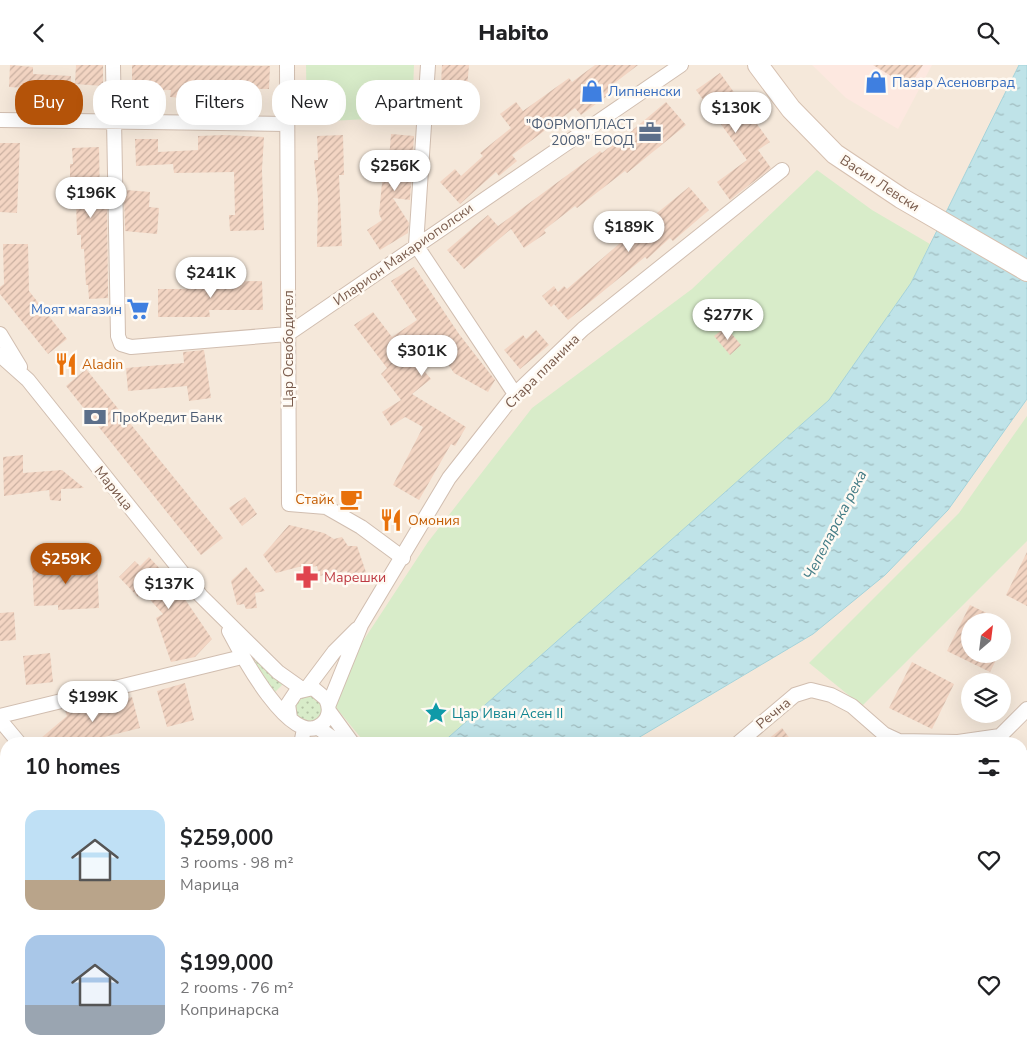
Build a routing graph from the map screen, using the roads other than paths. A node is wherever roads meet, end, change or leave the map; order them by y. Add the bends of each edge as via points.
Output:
1 (113, 65) edge
2 (287, 65) edge
3 (428, 65) edge
4 (681, 65) edge
5 (758, 65) edge
6 (113, 80) edge
7 (287, 80) edge
8 (0, 120) edge
9 (93, 120) edge
10 (166, 121) edge
11 (272, 124) edge
12 (113, 125) edge
13 (286, 125) edge
14 (782, 170) dead end
15 (416, 245) junction
16 (1027, 271) edge
17 (0, 334) edge
18 (288, 334) junction
19 (0, 355) edge
20 (28, 380) junction
21 (515, 394) junction
22 (403, 558) junction
23 (225, 622) junction
24 (361, 625) junction
25 (242, 657) junction
26 (304, 688) junction
27 (329, 708) junction
28 (1027, 709) edge
29 (0, 716) edge
30 (290, 718) junction
31 (0, 720) edge
32 (310, 728) junction
33 (14, 737) edge
34 (305, 737) edge
35 (327, 737) edge
36 (348, 737) edge
37 (745, 737) edge
38 (890, 737) edge
39 (1006, 737) edge

1 - 6 street
2 - 7 street, Цар Освободител
3 - 15 street
4 - 15 street, Иларион Макариополски
5 - 16 main road, Васил Левски via 791,109 835,154 901,198
8 - 9 street
10 - 11 street
12 - 18 street via 118,336 121,344 131,347
13 - 18 street, Цар Освободител
14 - 21 street, Стара планина via 583,329
15 - 18 street, Иларион Макариополски
15 - 21 street
17 - 20 street
18 - 22 street, Цар Освободител via 290,504 326,507 361,527
19 - 20 street
20 - 23 street, Марица
21 - 22 street, Стара планина via 449,478
22 - 24 street, Стара планина
23 - 25 street
23 - 26 street via 278,673
24 - 26 street
24 - 27 street
25 - 29 street
25 - 30 street via 263,689
26 - 27 street via 318,690
26 - 30 street via 296,692 288,704
27 - 32 street via 323,723
27 - 36 street
28 - 39 street, Речна
30 - 32 street via 293,723
31 - 33 street
32 - 34 street
32 - 35 street
37 - 38 street, Речна via 795,695 811,690 831,695 852,706

